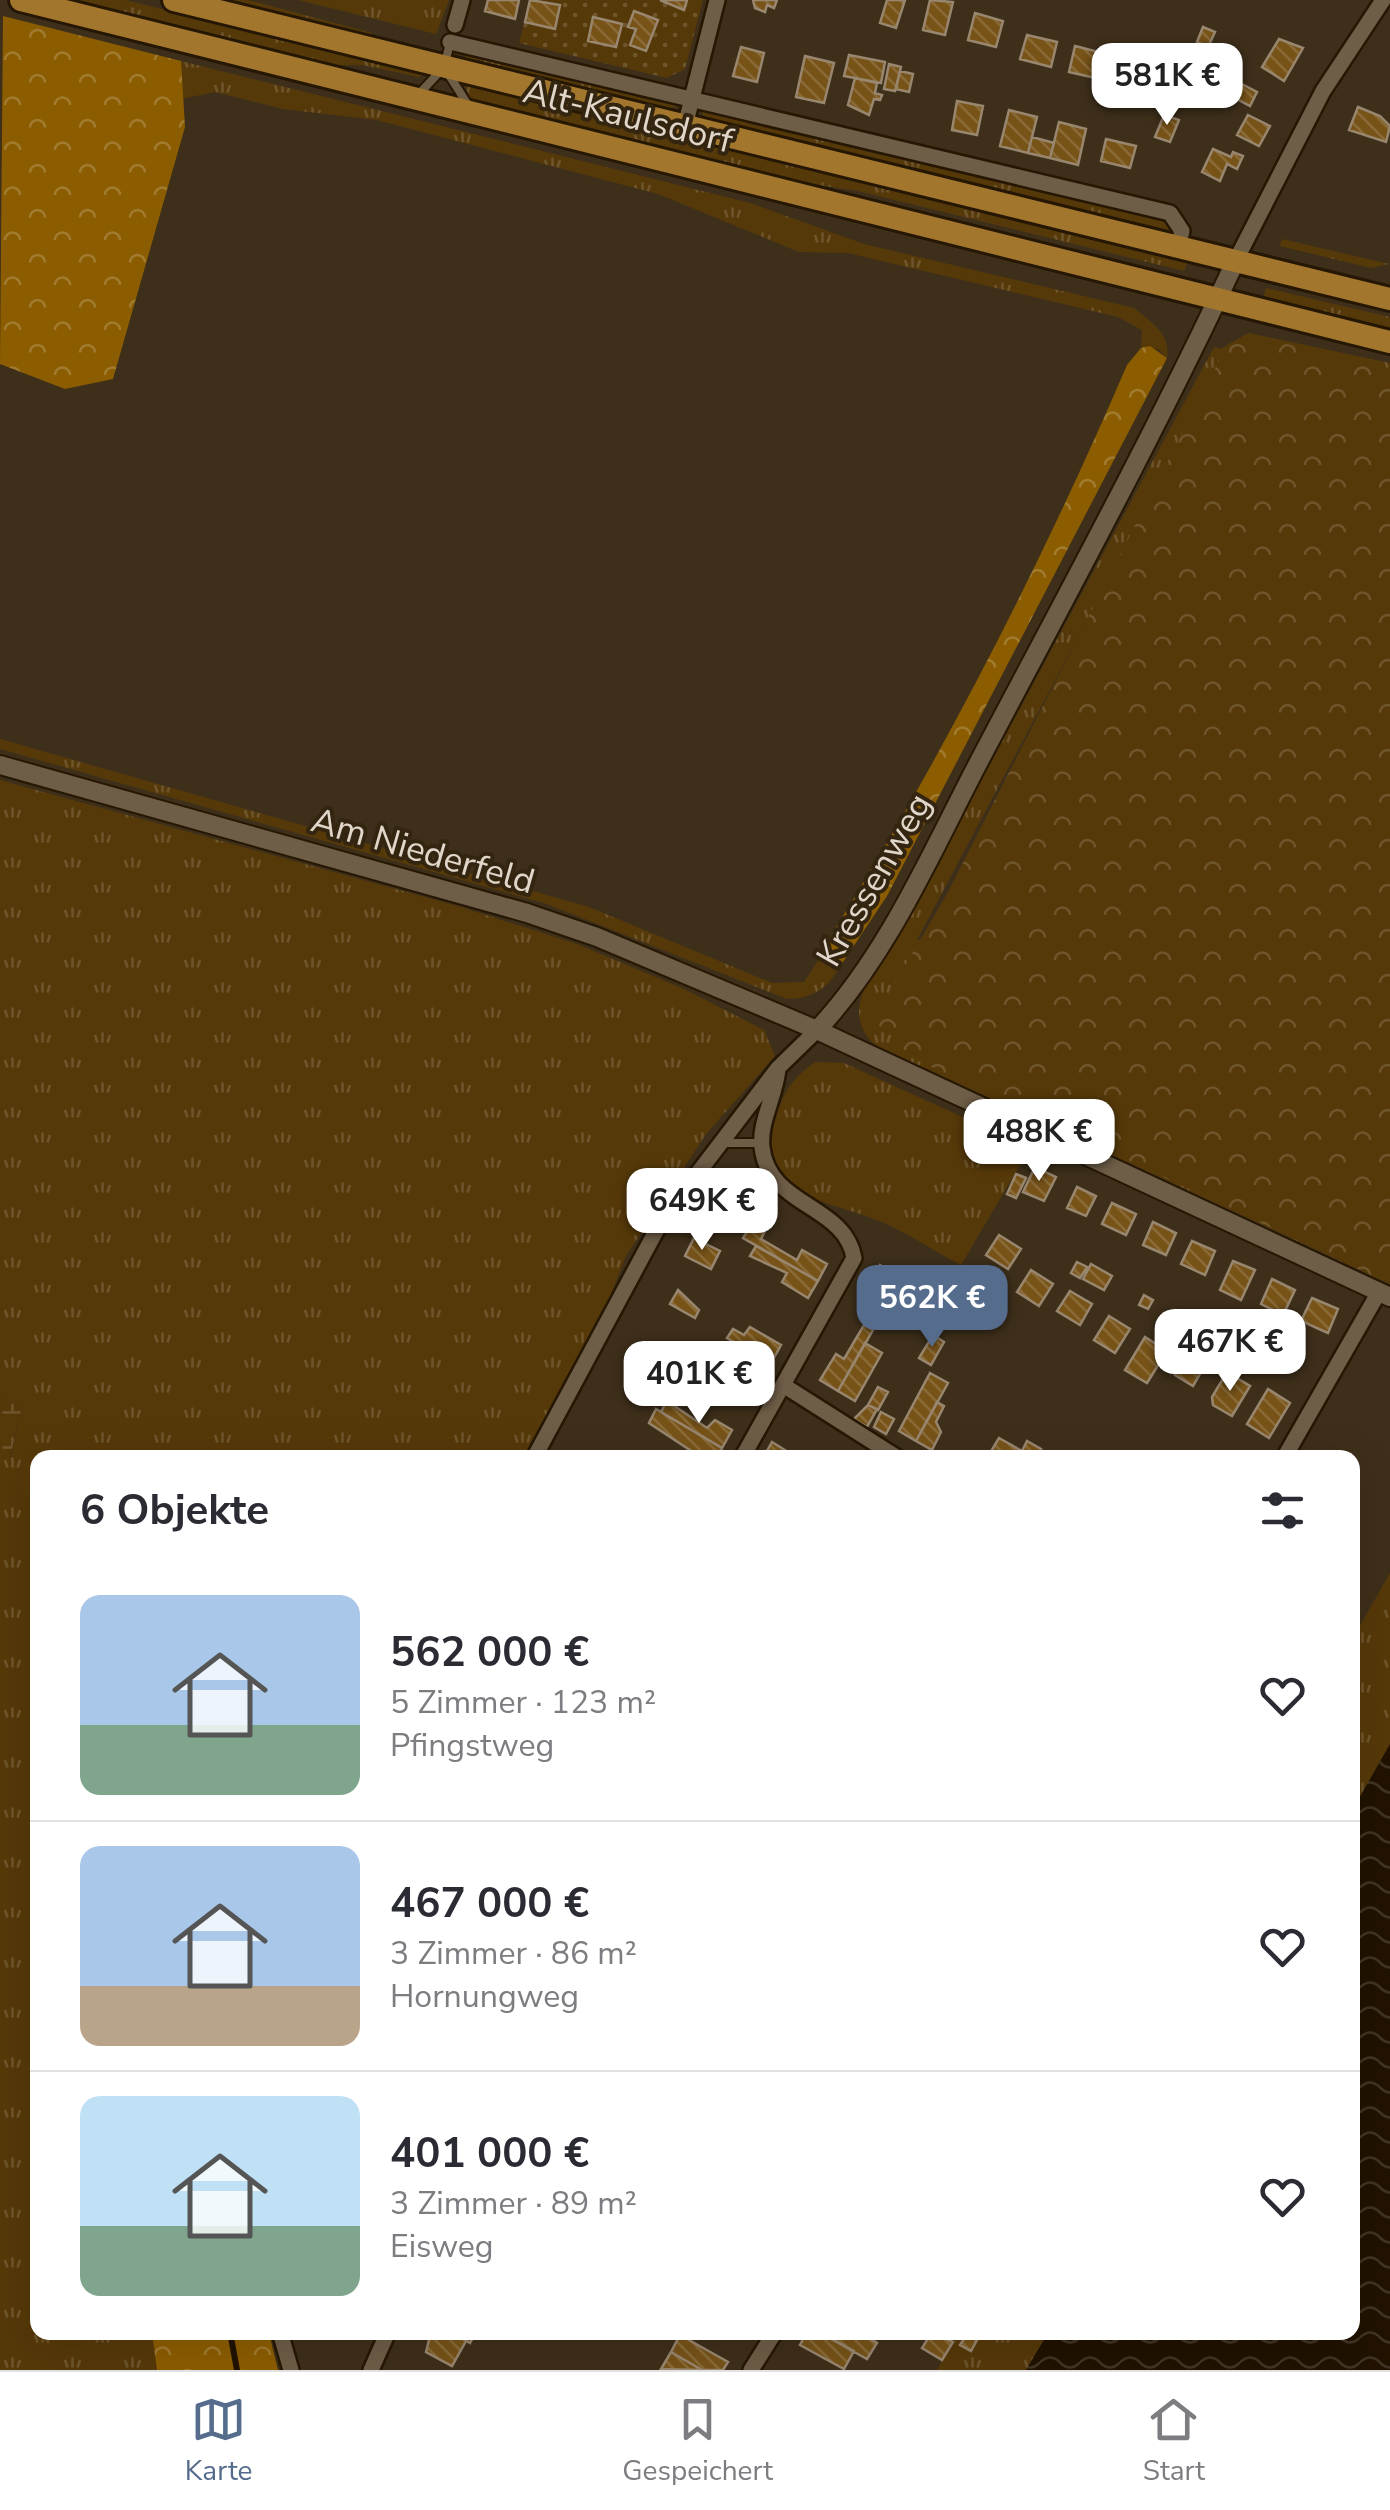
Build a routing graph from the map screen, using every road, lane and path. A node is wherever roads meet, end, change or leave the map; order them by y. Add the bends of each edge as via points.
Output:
1 (21, 0) edge
2 (174, 0) edge
3 (462, 0) edge
4 (717, 0) edge
5 (1382, 0) edge
6 (455, 25) joint
7 (450, 42) junction
8 (444, 67) junction
9 (415, 98) junction
10 (692, 99) junction
11 (472, 112) junction
12 (685, 126) junction
13 (1178, 246) junction
14 (1236, 260) junction
15 (1389, 298) edge
16 (1218, 300) junction
17 (1390, 342) edge
18 (0, 765) edge
19 (817, 1030) junction
20 (778, 1068) junction
21 (719, 1143) junction
22 (761, 1143) junction
23 (1384, 1295) edge
24 (784, 1385) junction
25 (538, 1450) edge
26 (747, 1450) edge
27 (886, 1450) edge
28 (1289, 1450) edge
29 (282, 2340) edge
30 (384, 2340) edge
31 (770, 2340) edge
32 (291, 2370) edge
33 (371, 2370) edge
34 (751, 2370) edge

1 - 9 main road, Alt-Kaulsdorf
2 - 8 main road, Alt-Kaulsdorf
3 - 6 street
4 - 10 street
5 - 14 street via 1323,90
6 - 7 lane
7 - 8 lane
7 - 10 street, Alt-Kaulsdorf
8 - 9 lane
8 - 11 lane
8 - 12 main road, Alt-Kaulsdorf
9 - 11 main road, Alt-Kaulsdorf
10 - 12 street
10 - 13 street, Alt-Kaulsdorf via 1170,213 1182,231
11 - 16 main road, Alt-Kaulsdorf
12 - 13 main road, Alt-Kaulsdorf
13 - 14 main road, Alt-Kaulsdorf
14 - 15 main road, Alt-Kaulsdorf
14 - 16 street, Kressenweg
16 - 17 main road, Alt-Kaulsdorf
16 - 19 street, Kressenweg via 920,873
18 - 19 street, Am Niederfeld via 526,913
19 - 20 street, Kressenweg
19 - 23 street, Am Niederfeld
20 - 21 street, Kressenweg
20 - 22 street
21 - 22 lane
21 - 25 street, Kressenweg via 662,1220
22 - 24 street via 772,1177 842,1228 854,1258
23 - 28 street
24 - 26 street
24 - 27 street
29 - 32 street
30 - 33 street
31 - 34 street

